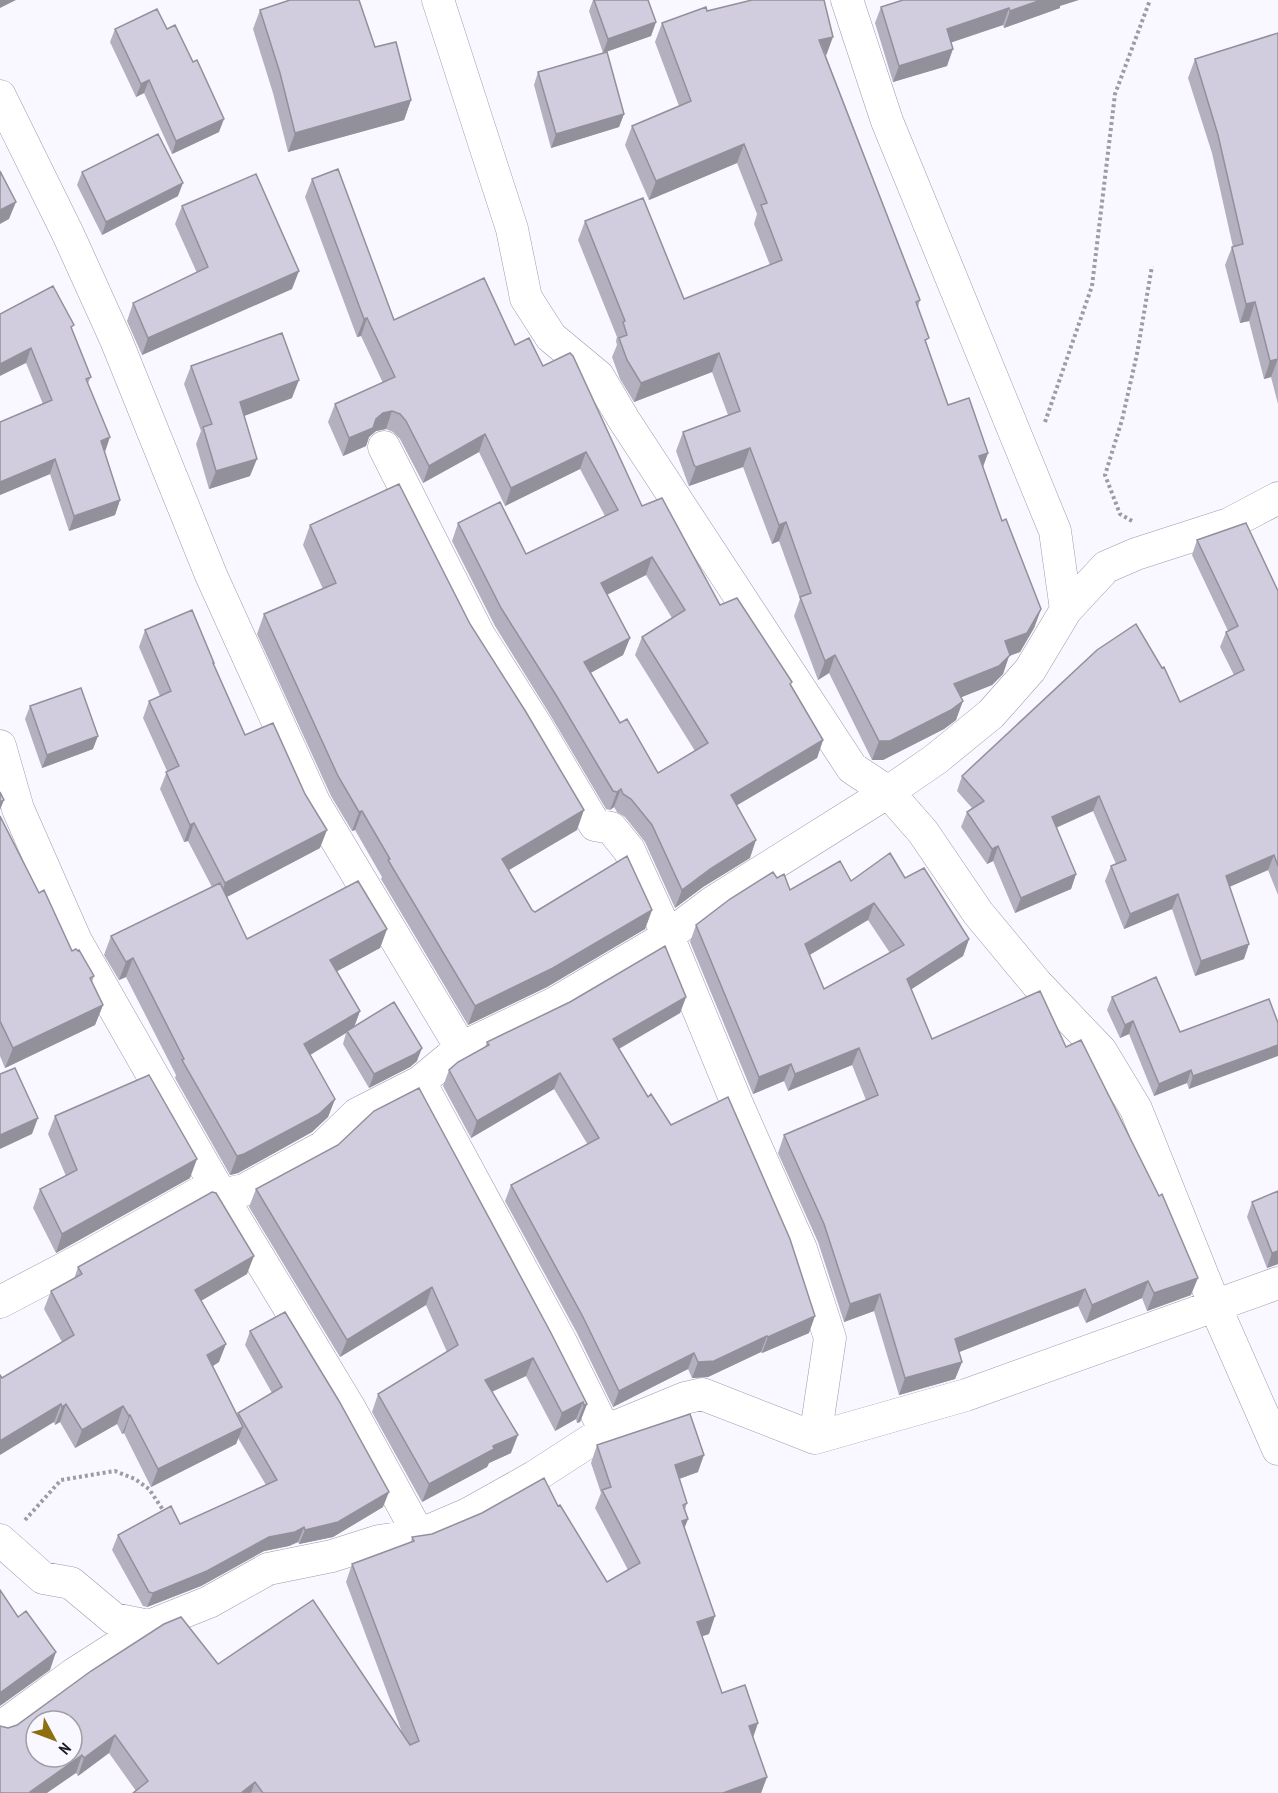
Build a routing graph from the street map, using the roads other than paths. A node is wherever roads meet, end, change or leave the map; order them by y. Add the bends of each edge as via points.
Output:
1 (438, 0) edge
2 (847, 0) edge
3 (0, 96) edge
4 (384, 447) dead end
5 (1278, 498) edge
6 (1066, 610) junction
7 (0, 746) edge
8 (888, 792) junction
9 (668, 936) junction
10 (461, 1048) junction
11 (420, 1082) junction
12 (221, 1195) junction
13 (1278, 1283) edge
14 (0, 1302) edge
15 (1215, 1306) junction
16 (605, 1431) junction
17 (815, 1438) junction
18 (1278, 1449) edge
19 (419, 1535) junction
20 (1, 1542) edge
21 (149, 1626) junction
22 (0, 1728) edge

1 - 8 street via 513,230 526,298 551,337 598,376 852,768
2 - 6 street via 887,121 1055,531
3 - 10 street via 116,340 211,575 315,804
4 - 9 street via 479,635 595,825 611,828 629,850
5 - 6 street via 1229,524 1106,567
6 - 8 street via 1030,670 991,714
7 - 12 street via 18,809 76,941
8 - 9 street via 713,902
8 - 15 street via 923,832 978,913 1037,984 1101,1051 1119,1079 1136,1109
9 - 10 street via 555,1003
9 - 17 street via 801,1250 830,1338
10 - 11 street
11 - 12 street via 357,1114 323,1147 267,1179
11 - 16 street
12 - 14 street via 203,1191
12 - 19 street via 349,1407
13 - 15 street
15 - 17 street via 966,1395
15 - 18 street
16 - 17 street via 702,1394
16 - 19 street via 502,1496
19 - 21 street via 268,1569 209,1602
20 - 21 street via 43,1578 71,1583 114,1619
21 - 22 street

